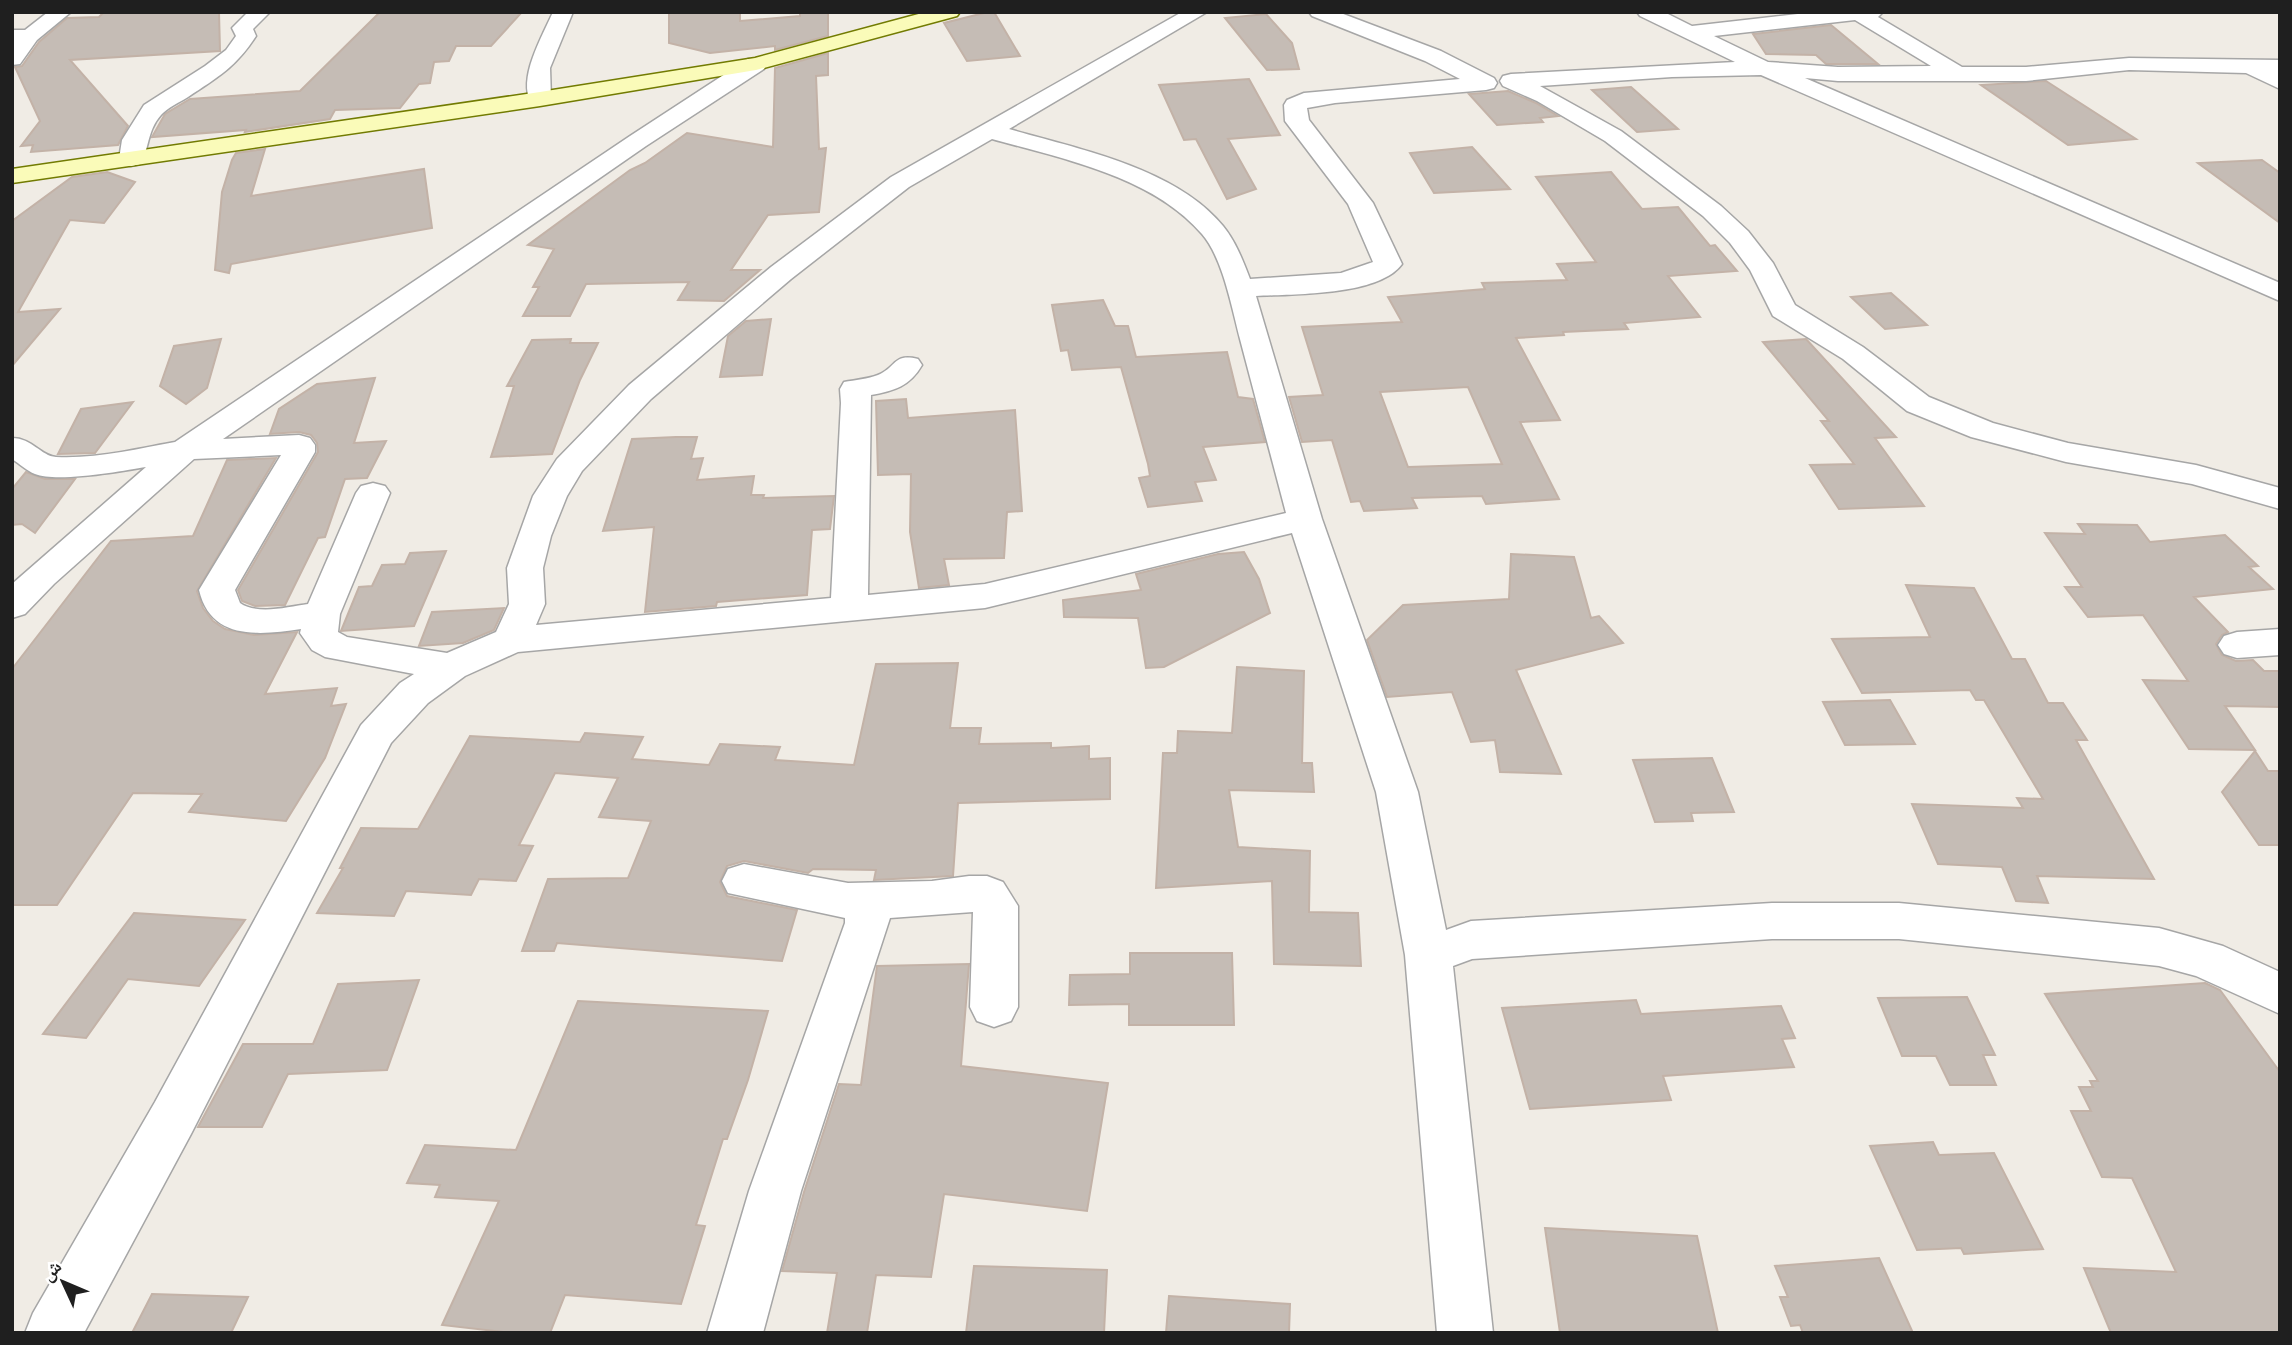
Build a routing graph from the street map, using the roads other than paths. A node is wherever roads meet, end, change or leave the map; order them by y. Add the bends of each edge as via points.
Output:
1 (61, 12) edge
2 (260, 12) edge
3 (563, 12) edge
4 (950, 12) edge
5 (1197, 12) edge
6 (1319, 12) edge
7 (1647, 12) edge
8 (1866, 13) edge
9 (1692, 32) junction
10 (21, 36) edge
11 (12, 59) edge
12 (756, 64) junction
13 (2280, 66) edge
14 (2250, 67) junction
15 (1764, 68) junction
16 (1956, 72) junction
17 (1499, 82) junction
18 (2280, 82) edge
19 (540, 99) junction
20 (990, 131) junction
21 (131, 159) junction
22 (12, 176) edge
23 (1240, 288) junction
24 (2280, 293) edge
25 (907, 365) dead end
26 (12, 448) edge
27 (185, 450) junction
28 (373, 493) dead end
29 (2280, 499) edge
30 (1305, 519) junction
31 (12, 606) edge
32 (849, 610) junction
33 (322, 614) junction
34 (511, 640) junction
35 (2280, 642) edge
36 (2237, 645) dead end
37 (451, 667) junction
38 (744, 881) dead end
39 (866, 899) junction
40 (1428, 955) junction
41 (2280, 995) edge
42 (994, 1007) dead end
43 (53, 1333) edge
44 (735, 1333) edge
45 (1465, 1333) edge

1 - 10 street
2 - 21 street via 242,29 246,36 234,54 152,110 134,140
3 - 19 street via 540,68
4 - 12 street
5 - 20 street
6 - 17 street
7 - 9 street
8 - 9 street
8 - 16 street
9 - 15 street
10 - 11 street
12 - 19 street
12 - 27 street
13 - 14 street
14 - 16 street via 2129,64 2026,74
14 - 18 street
15 - 16 street via 1839,74
15 - 17 street
15 - 24 street
17 - 23 street via 1335,96 1295,105 1297,121 1360,204 1388,264 1372,276 1353,280
17 - 29 street via 1545,96 1613,136 1712,211 1763,269 1783,310 1853,353 1918,404 1982,430 2066,452 2196,475
19 - 21 street
20 - 23 street via 1116,170 1191,207 1215,232
20 - 34 street via 900,182 780,273 640,391 569,466 550,496 534,536 525,568 527,604
21 - 22 street
23 - 30 street
25 - 32 street via 895,378 855,388
26 - 27 street via 46,467 113,463
27 - 31 street
27 - 33 street via 299,445 217,590 228,614 242,619
28 - 33 street
30 - 32 street via 985,596
30 - 40 street via 1397,792
32 - 34 street
33 - 37 street via 319,634 338,648
34 - 37 street
35 - 36 street
37 - 43 street via 414,693 376,735
38 - 39 street via 849,901
39 - 42 street via 932,900 987,894 996,906
39 - 44 street via 867,923 775,1191
40 - 41 street via 1471,940 1772,921 1899,921 2159,947 2207,960
40 - 45 street

